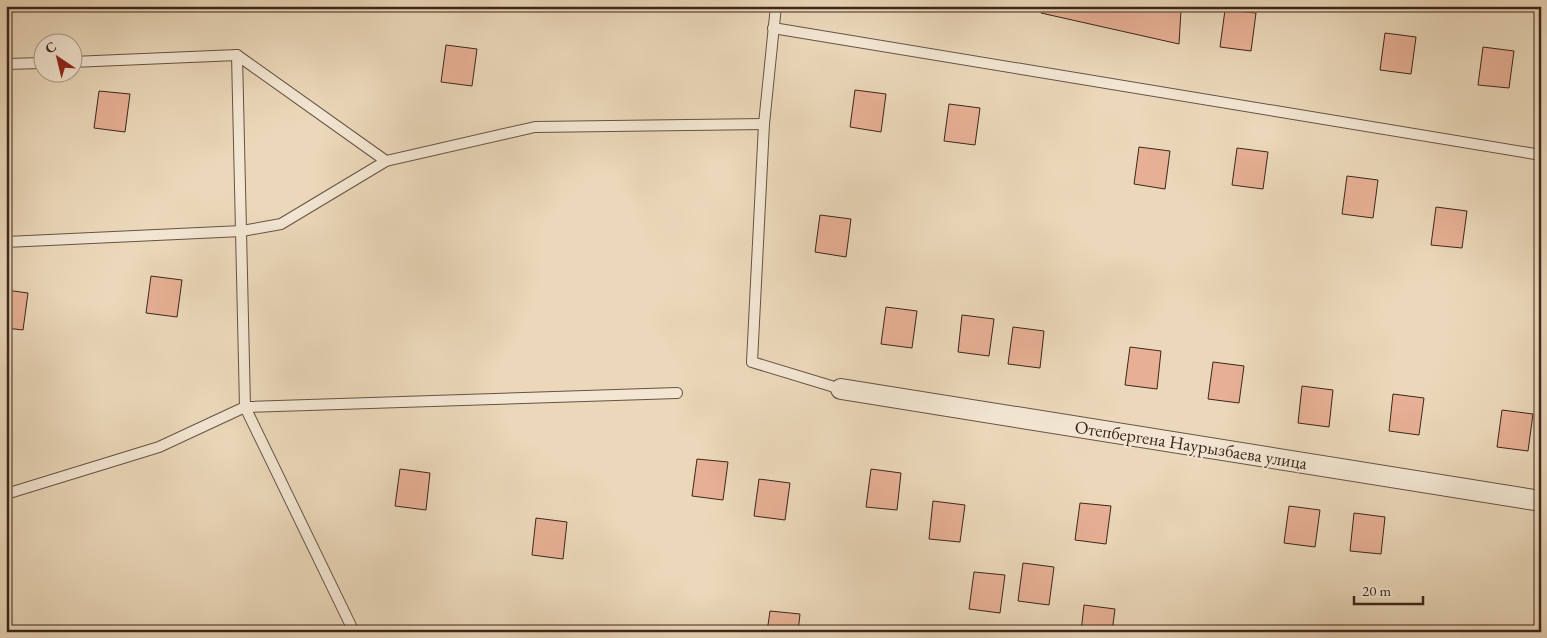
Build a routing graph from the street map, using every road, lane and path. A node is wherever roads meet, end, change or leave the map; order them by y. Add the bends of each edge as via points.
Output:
1 (776, 6) edge
2 (773, 28) junction
3 (238, 55) junction
4 (82, 62) edge
5 (32, 63) edge
6 (6, 64) edge
7 (764, 124) junction
8 (1541, 156) edge
9 (386, 161) junction
10 (242, 231) junction
11 (6, 242) edge
12 (841, 389) joint
13 (677, 392) dead end
14 (245, 407) junction
15 (6, 494) edge
16 (1541, 501) edge
17 (354, 632) edge

1 - 2 lane
2 - 7 lane
2 - 8 lane
3 - 4 lane
3 - 9 lane
3 - 10 lane
5 - 6 lane
7 - 9 lane via 535,127
7 - 12 lane via 752,362
9 - 10 lane via 281,224
10 - 11 lane
10 - 14 lane
12 - 16 street, Отепбергена Наурызбаева улица
13 - 14 lane
14 - 15 lane via 160,447
14 - 17 lane

